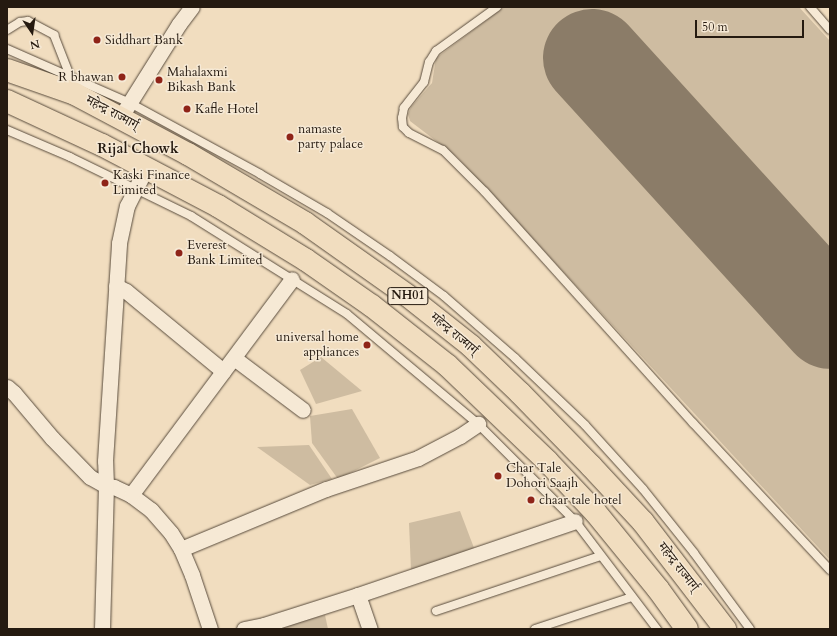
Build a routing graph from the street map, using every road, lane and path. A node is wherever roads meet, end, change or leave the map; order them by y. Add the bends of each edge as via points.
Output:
1 (192, 7) edge
2 (497, 7) edge
3 (810, 7) edge
4 (7, 30) edge
5 (830, 30) edge
6 (7, 49) edge
7 (7, 70) edge
8 (70, 76) junction
9 (7, 101) edge
10 (125, 110) junction
11 (7, 130) edge
12 (146, 168) junction
13 (136, 188) junction
14 (292, 279) junction
15 (116, 286) junction
16 (234, 358) junction
17 (223, 371) junction
18 (9, 393) edge
19 (303, 410) dead end
20 (478, 424) junction
21 (106, 486) junction
22 (131, 495) junction
23 (575, 521) junction
24 (181, 549) junction
25 (600, 556) junction
26 (830, 570) edge
27 (358, 595) junction
28 (632, 597) junction
29 (436, 611) dead end
30 (102, 629) edge
31 (210, 629) edge
32 (244, 629) edge
33 (370, 629) edge
34 (535, 629) edge
35 (658, 629) edge
36 (687, 629) edge
37 (725, 629) edge
38 (750, 629) edge

1 - 10 street
2 - 26 lane via 436,51 429,62 424,82 404,108 403,127 409,133 443,150 485,192 693,423
3 - 5 lane
4 - 8 lane via 20,22 28,21 54,35
6 - 8 lane
7 - 10 highway, महेन्द्र राज्मार्ग् / NH01
8 - 10 lane
9 - 12 highway, NH01 via 64,126
10 - 37 highway, महेन्द्र राज्मार्ग् / NH01 via 188,154 305,223 408,296 471,346 520,393 643,522
10 - 38 lane via 260,174 326,213 444,296 515,358 585,425 643,489
11 - 13 lane
12 - 13 street
12 - 36 highway, NH01 via 218,206 306,260 372,306 447,364 542,455 596,513
13 - 14 lane via 191,216
13 - 15 street via 127,206 119,243
14 - 16 street
14 - 20 lane via 347,314
15 - 17 street via 126,291
15 - 21 street via 105,461
16 - 17 street
16 - 19 street
17 - 22 street
18 - 21 street via 90,477
20 - 23 lane
20 - 24 street via 418,458 326,489
21 - 22 street
21 - 30 street
22 - 24 street via 151,510
23 - 25 lane
23 - 27 street
24 - 31 street
25 - 28 lane
25 - 29 lane
27 - 32 street
27 - 33 street
28 - 34 lane
28 - 35 lane

